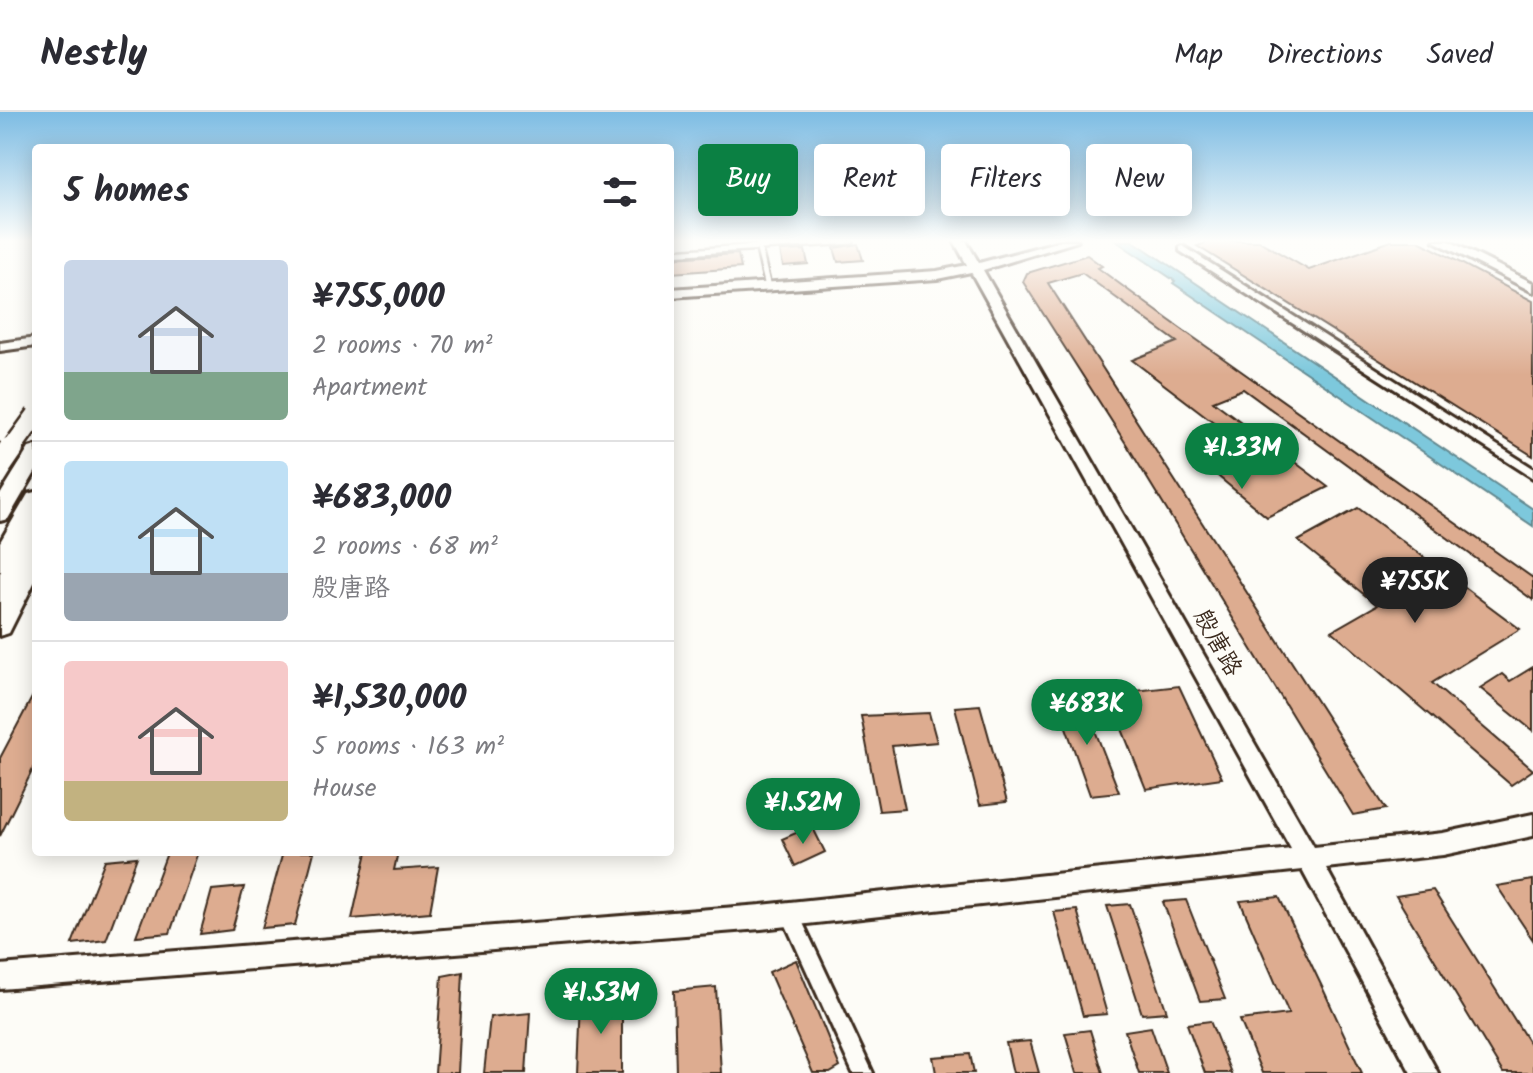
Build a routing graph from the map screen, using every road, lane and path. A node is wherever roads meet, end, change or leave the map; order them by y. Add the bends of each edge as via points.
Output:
1 (784, 286) edge
2 (987, 286) edge
3 (1240, 286) edge
4 (768, 287) joint
5 (674, 293) edge
6 (32, 343) edge
7 (0, 347) edge
8 (32, 423) edge
9 (32, 460) edge
10 (2, 469) edge
11 (1533, 474) edge
12 (32, 507) edge
13 (0, 513) edge
14 (32, 535) edge
15 (0, 562) edge
16 (32, 564) edge
17 (0, 593) edge
18 (0, 626) edge
19 (1533, 825) edge
20 (1308, 858) junction
21 (790, 914) junction
22 (0, 977) edge
23 (863, 1073) edge
24 (1425, 1073) edge

1 - 4 street
2 - 20 street, 殷唐路
3 - 11 street
4 - 5 street
6 - 7 street
8 - 10 highway, bridge
9 - 13 highway
12 - 15 highway
14 - 17 main road
16 - 18 highway
19 - 20 street via 1443,844
20 - 21 street
20 - 24 street, 殷唐路
21 - 22 street
21 - 23 street

